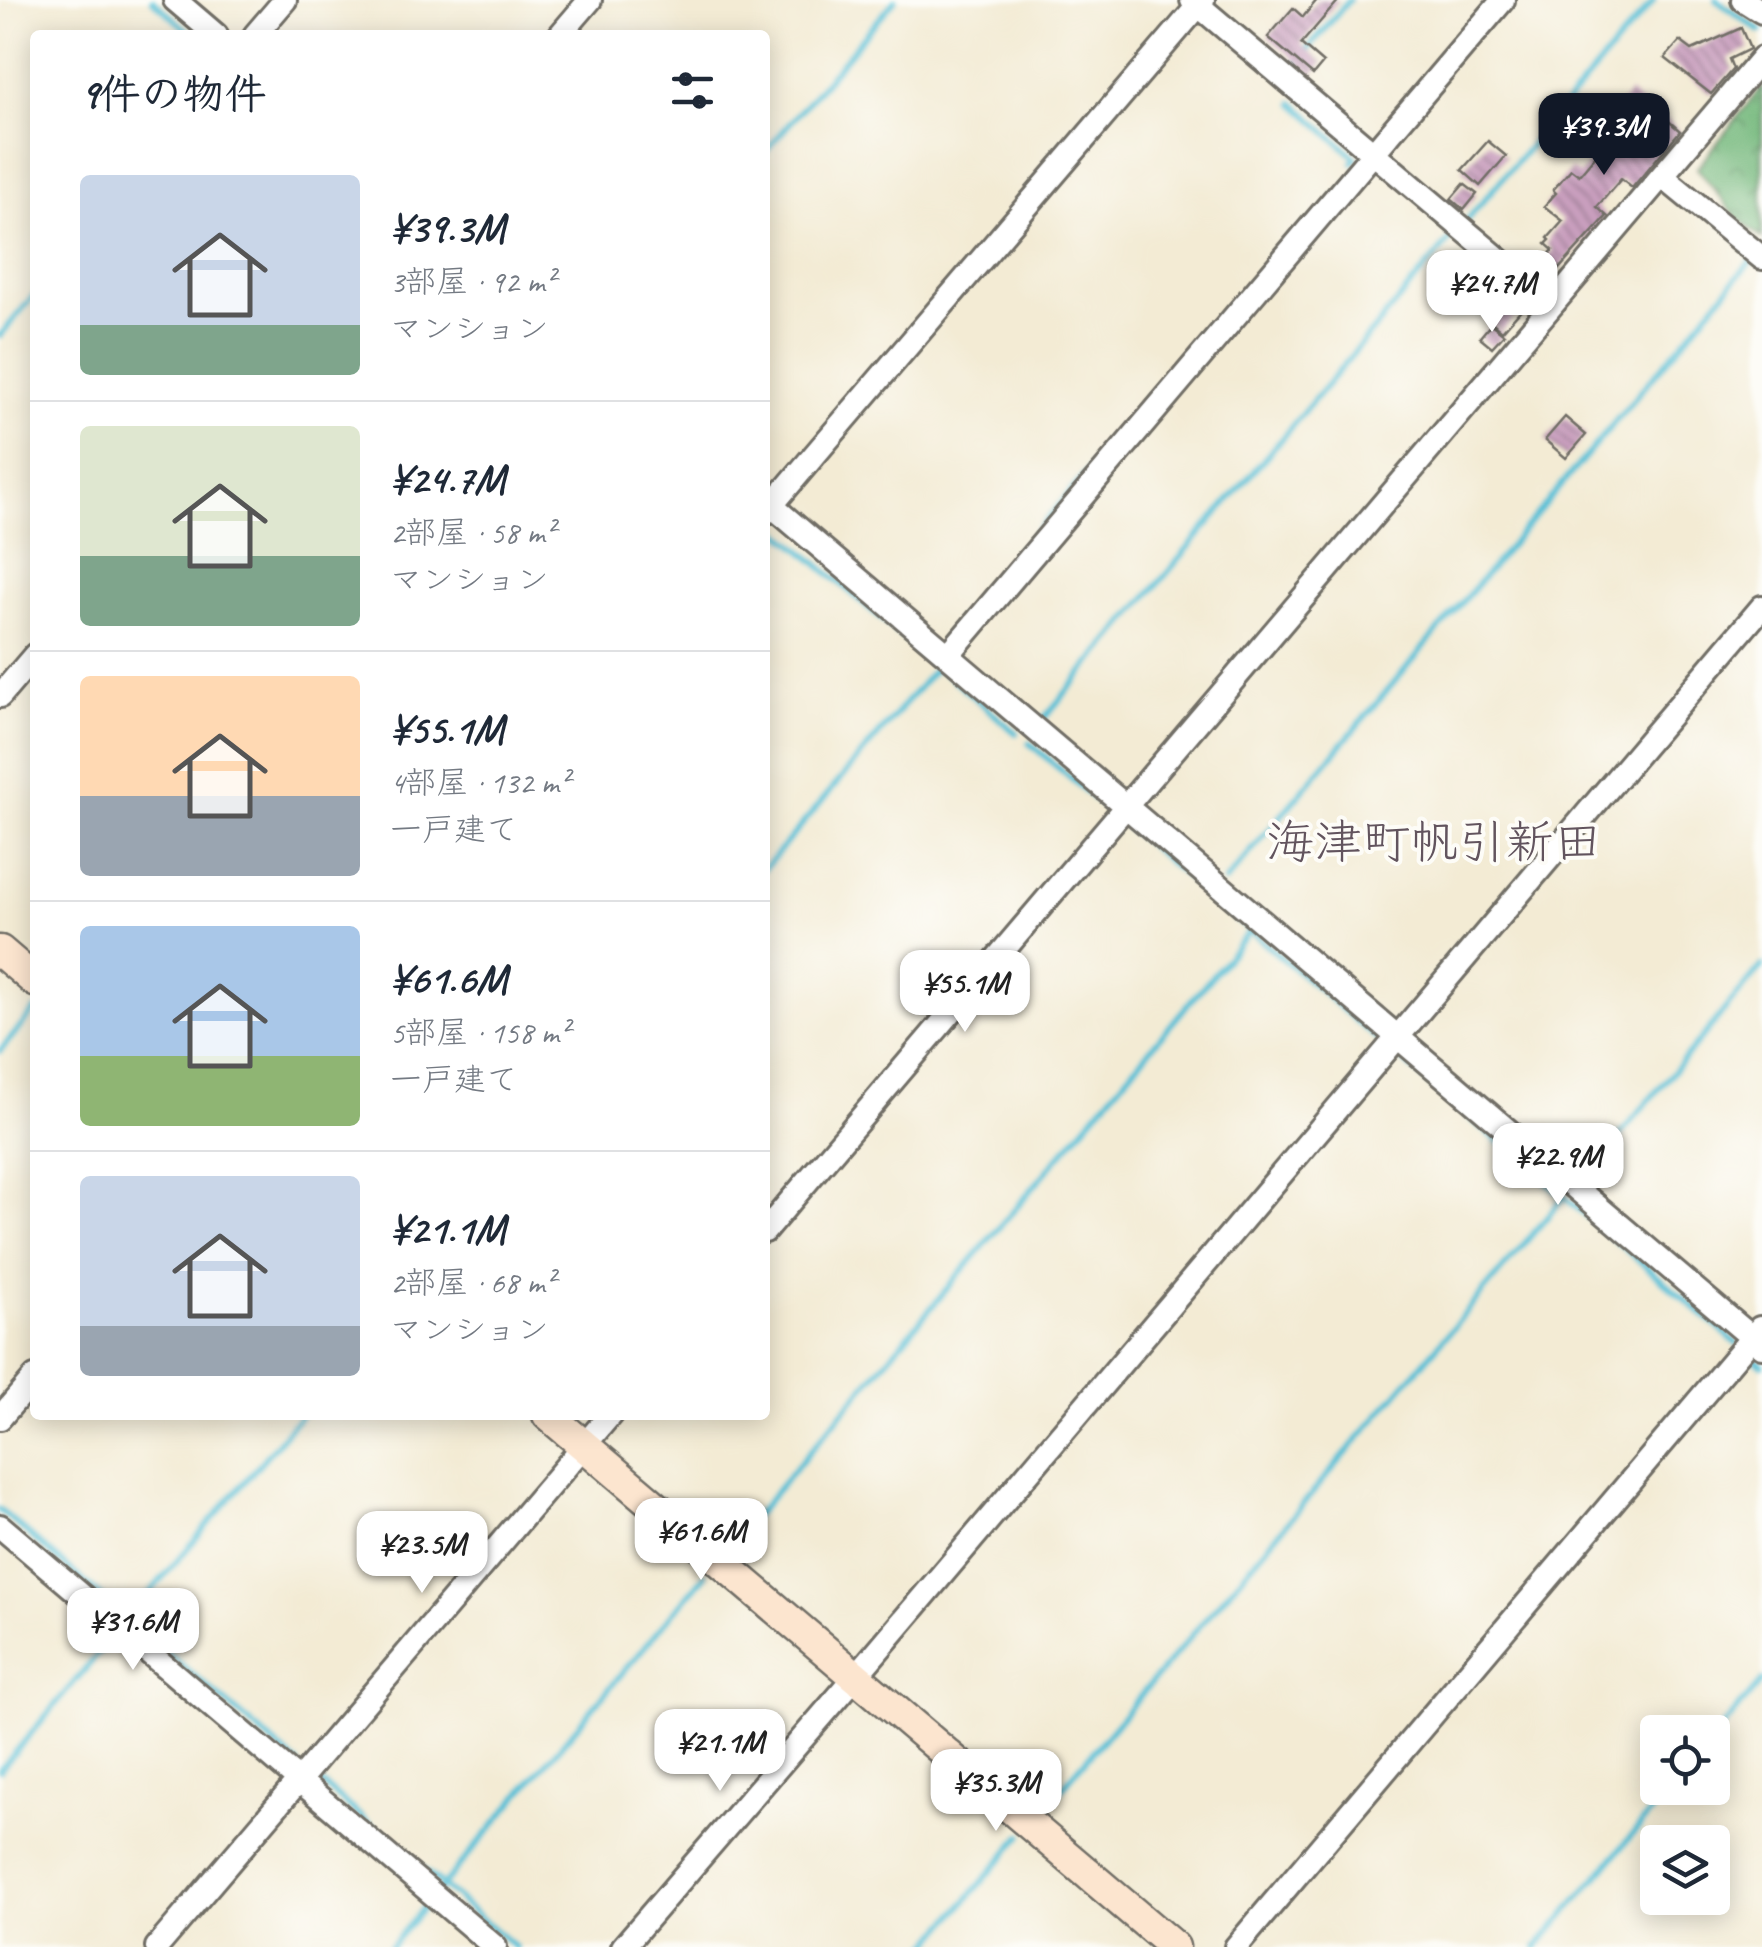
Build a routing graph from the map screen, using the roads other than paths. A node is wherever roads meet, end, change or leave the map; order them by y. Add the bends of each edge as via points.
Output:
1 (175, 0) edge
2 (285, 0) edge
3 (590, 0) edge
4 (1503, 0) edge
5 (1743, 0) edge
6 (1197, 2) edge
7 (1762, 12) edge
8 (210, 30) edge
9 (260, 30) edge
10 (564, 30) edge
11 (1762, 58) edge
12 (1373, 153) junction
13 (1662, 176) junction
14 (1762, 258) edge
15 (1552, 304) junction
16 (770, 502) edge
17 (770, 508) edge
18 (1762, 607) edge
19 (948, 655) junction
20 (30, 661) edge
21 (0, 696) edge
22 (1125, 806) junction
23 (0, 951) edge
24 (30, 976) edge
25 (1398, 1038) junction
26 (770, 1226) edge
27 (1759, 1336) edge
28 (30, 1383) edge
29 (0, 1418) edge
30 (554, 1420) edge
31 (606, 1420) edge
32 (584, 1446) junction
33 (0, 1526) edge
34 (857, 1675) junction
35 (300, 1780) junction
36 (157, 1947) edge
37 (495, 1947) edge
38 (624, 1947) edge
39 (1174, 1947) edge
40 (1236, 1947) edge

1 - 8 street
2 - 9 street
3 - 10 street
4 - 12 street
5 - 7 street
6 - 12 street
6 - 16 street
11 - 13 street
12 - 15 street
12 - 19 street
13 - 14 street
13 - 15 street
15 - 22 street
17 - 19 street
18 - 25 street
19 - 22 street
20 - 21 street
22 - 25 street
22 - 26 street
23 - 24 street
25 - 27 street
25 - 34 street
27 - 40 street
28 - 29 street
30 - 32 street
31 - 32 street
32 - 34 street
32 - 35 street
33 - 35 street
34 - 38 street
34 - 39 street
35 - 36 street
35 - 37 street

